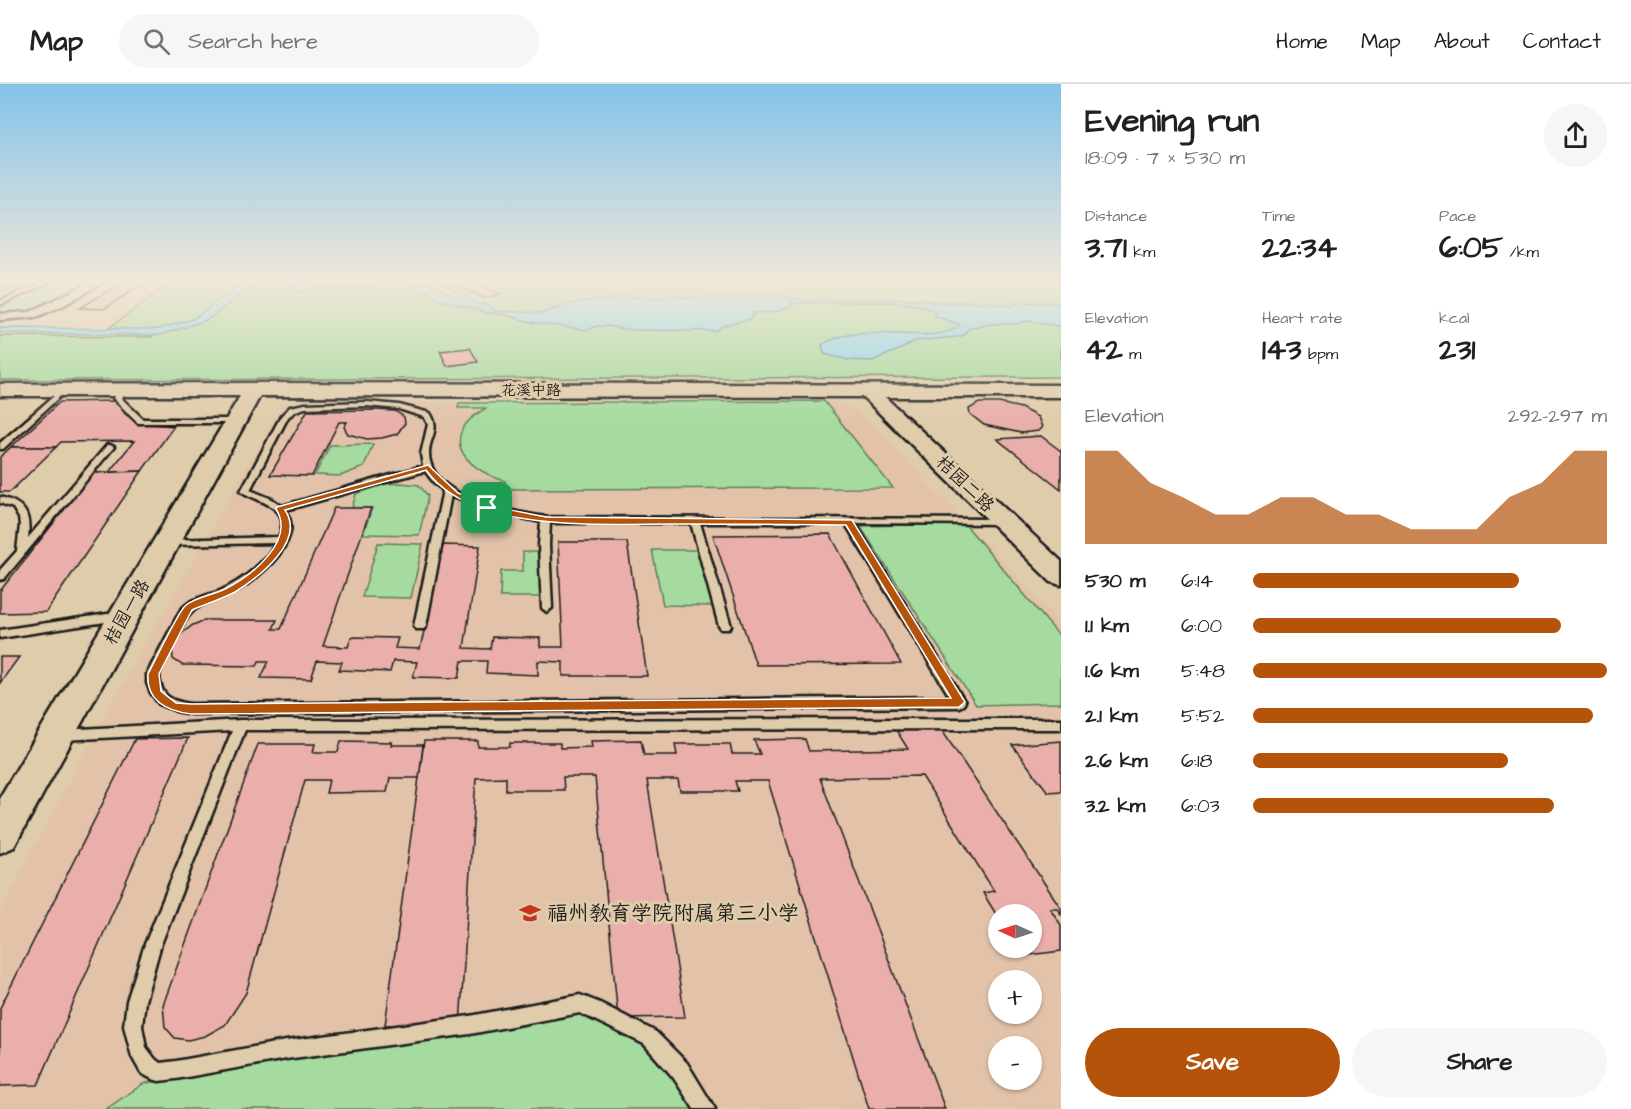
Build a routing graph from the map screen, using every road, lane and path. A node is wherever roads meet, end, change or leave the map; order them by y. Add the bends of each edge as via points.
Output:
1 (254, 389) junction
2 (0, 390) edge
3 (64, 390) junction
4 (122, 390) junction
5 (1061, 391) edge
6 (879, 392) junction
7 (235, 421) junction
8 (0, 447) edge
9 (110, 447) dead end
10 (428, 467) junction
11 (448, 489) junction
12 (0, 500) edge
13 (280, 509) junction
14 (546, 520) junction
15 (695, 521) junction
16 (1003, 521) junction
17 (849, 522) junction
18 (283, 540) junction
19 (166, 542) junction
20 (1061, 550) edge
21 (20, 553) junction
22 (1061, 576) edge
23 (0, 577) edge
24 (547, 608) dead end
25 (125, 615) junction
26 (420, 626) dead end
27 (725, 626) dead end
28 (0, 634) edge
29 (1061, 724) edge
30 (241, 725) junction
31 (56, 735) junction
32 (8, 806) edge
33 (0, 834) edge
34 (705, 1109) edge

1 - 4 street, 花溪中路
1 - 6 street, 花溪中路
1 - 7 street, 桔园一路
2 - 3 street, 花溪中路
3 - 4 street, 花溪中路
3 - 8 lane
4 - 7 lane via 117,398 141,421
5 - 6 street, 花溪中路
6 - 16 street, 桔园二路
6 - 20 street, 桔园二路
7 - 19 street, 桔园一路
9 - 21 lane
10 - 11 lane
10 - 13 lane
10 - 13 lane via 425,448 431,419 419,411 392,406 299,407 285,416 245,491 266,498
11 - 14 lane via 487,508
11 - 26 lane
12 - 21 lane via 19,506 22,512 25,532
13 - 18 lane via 287,528
14 - 15 lane
14 - 24 lane
15 - 17 lane
15 - 27 lane
16 - 17 lane
16 - 22 street, 桔园二路
17 - 18 lane via 959,702 191,709 165,702 156,694 153,674 188,608 248,579 270,559
18 - 19 lane
19 - 25 street, 桔园一路
21 - 23 lane
25 - 28 lane
25 - 31 street, 桔园一路
29 - 30 lane
30 - 31 lane
30 - 34 lane via 153,944 139,991 133,1026 138,1051 148,1066 159,1072 176,1070 580,1004 650,1038 680,1070
31 - 32 street, 桔园一路
32 - 33 street, 桔园一路

